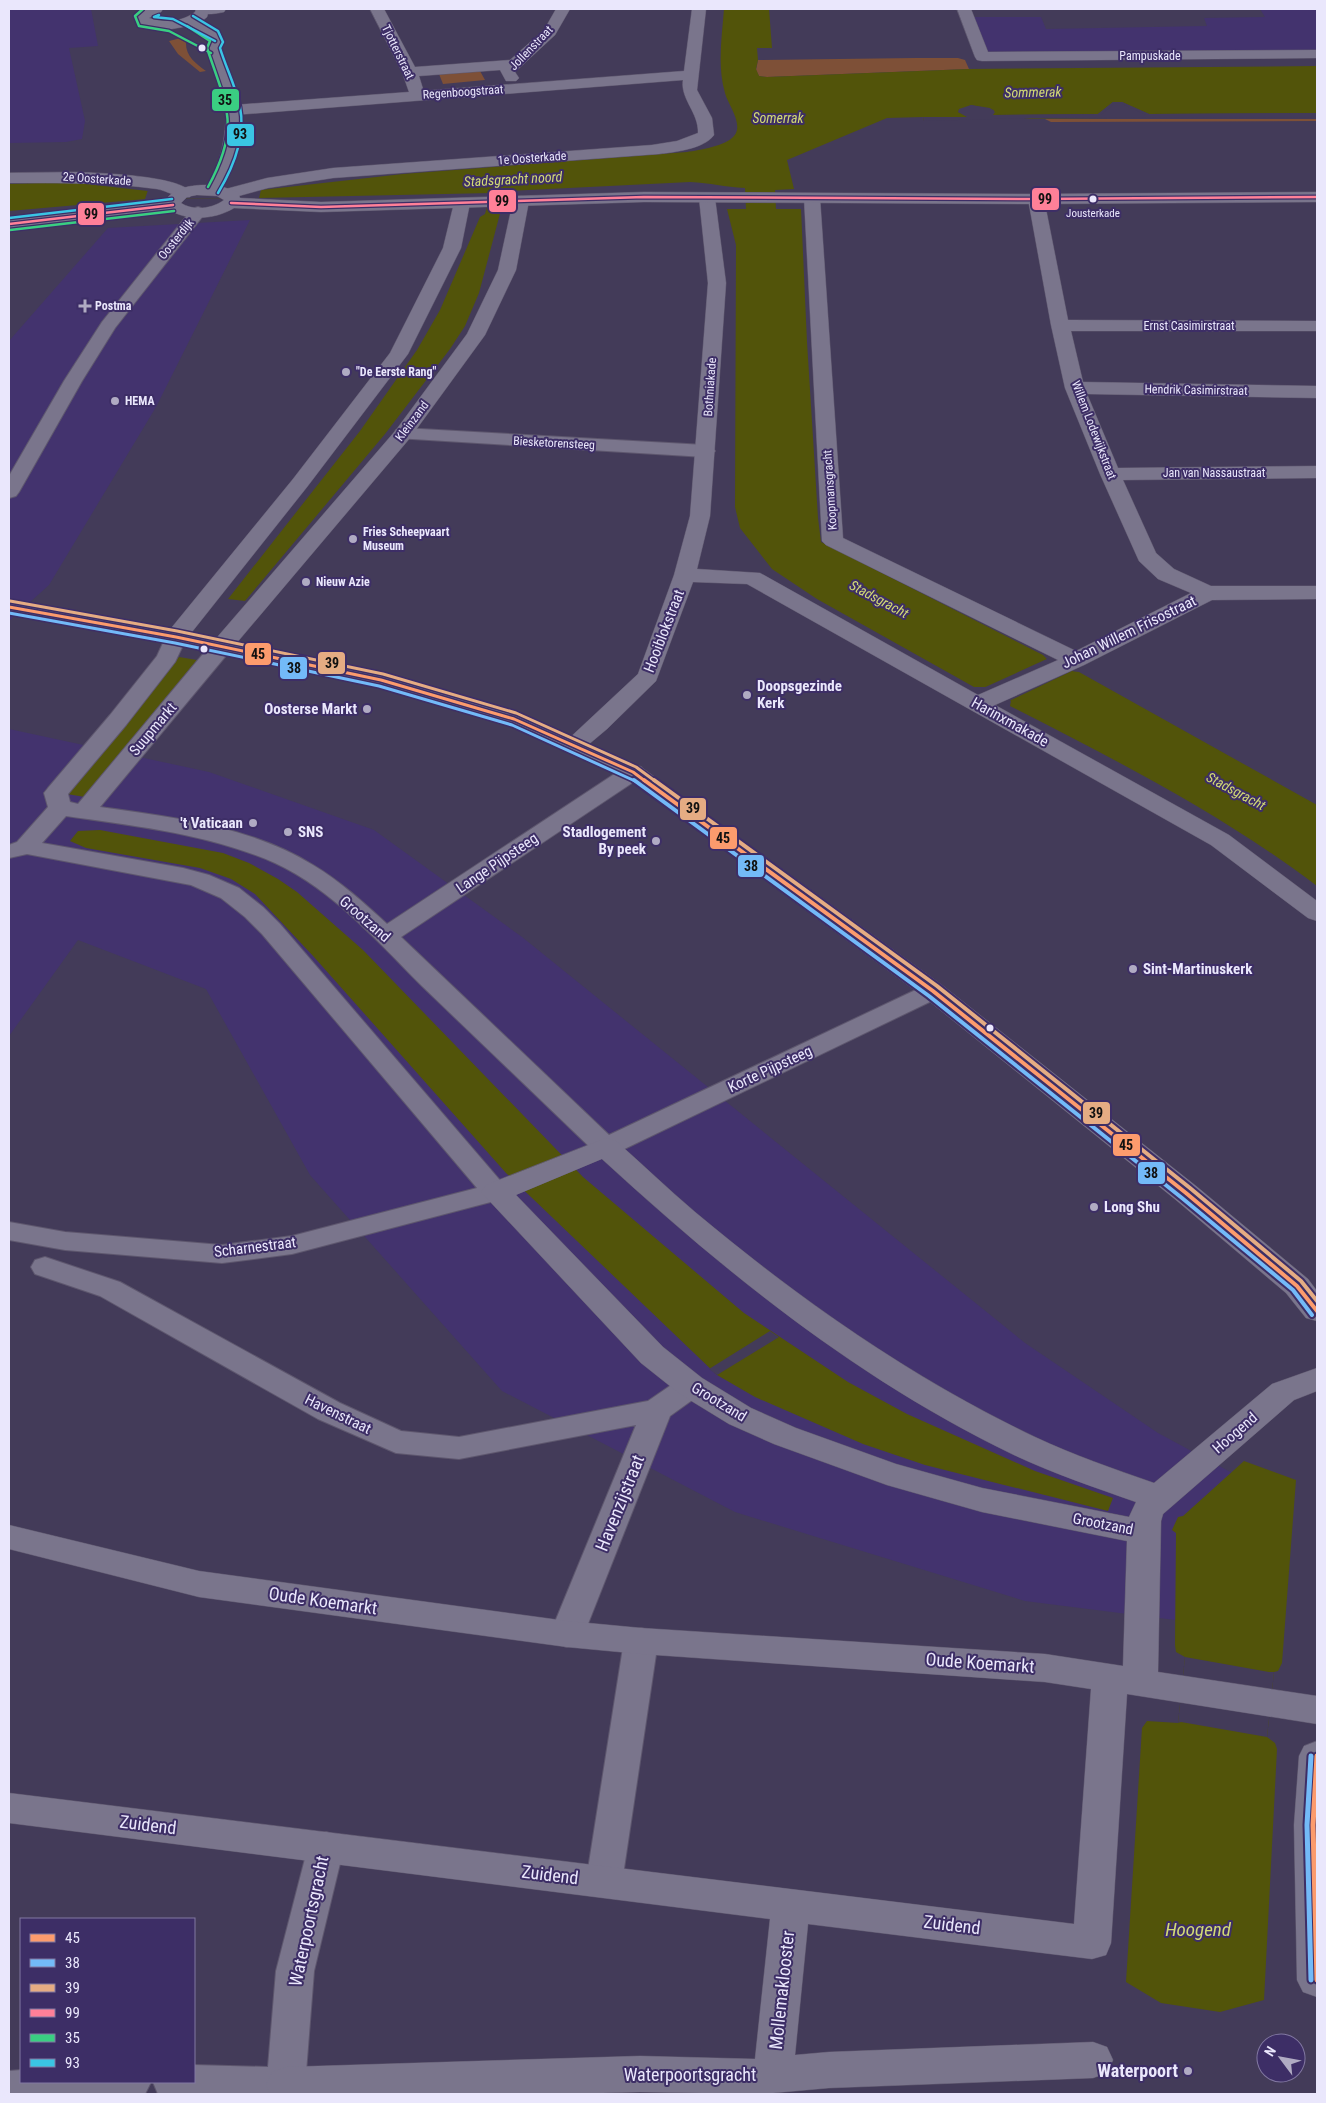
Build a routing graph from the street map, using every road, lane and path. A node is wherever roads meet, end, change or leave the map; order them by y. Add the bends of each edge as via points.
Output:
1 (156, 9) edge
2 (201, 9) edge
3 (219, 9) edge
4 (377, 9) edge
5 (563, 9) edge
6 (699, 9) edge
7 (964, 9) edge
8 (190, 21) junction
9 (170, 25) junction
10 (213, 47) junction
11 (1317, 54) edge
12 (516, 64) junction
13 (410, 72) junction
14 (691, 75) junction
15 (516, 88) junction
16 (417, 96) junction
17 (234, 110) junction
18 (9, 178) edge
19 (229, 195) junction
20 (177, 197) junction
21 (1317, 197) edge
22 (707, 198) junction
23 (812, 198) junction
24 (1036, 199) junction
25 (516, 201) junction
26 (471, 203) junction
27 (198, 212) junction
28 (9, 224) edge
29 (1060, 325) junction
30 (1317, 326) edge
31 (1075, 388) junction
32 (1317, 392) edge
33 (403, 434) junction
34 (705, 451) junction
35 (1317, 472) edge
36 (1110, 474) junction
37 (9, 492) edge
38 (685, 575) junction
39 (1208, 593) junction
40 (1317, 593) edge
41 (9, 608) edge
42 (216, 610) junction
43 (253, 612) junction
44 (176, 637) junction
45 (221, 647) junction
46 (1070, 662) junction
47 (987, 701) junction
48 (574, 745) junction
49 (633, 772) junction
50 (60, 808) junction
51 (84, 812) junction
52 (19, 843) edge
53 (1317, 913) edge
54 (386, 936) junction
55 (933, 991) junction
56 (606, 1147) junction
57 (506, 1188) junction
58 (9, 1231) edge
59 (45, 1266) dead end
60 (1317, 1311) edge
61 (1317, 1379) edge
62 (691, 1386) junction
63 (657, 1410) junction
64 (1159, 1498) junction
65 (1144, 1532) junction
66 (9, 1537) edge
67 (567, 1634) junction
68 (641, 1642) junction
69 (1125, 1681) junction
70 (1317, 1710) edge
71 (1317, 1756) edge
72 (9, 1808) edge
73 (326, 1847) junction
74 (604, 1882) junction
75 (791, 1905) junction
76 (1317, 1980) edge
77 (1093, 2060) dead end
78 (773, 2075) junction
79 (112, 2083) edge
80 (195, 2083) edge
81 (286, 2085) junction
82 (9, 2088) edge

1 - 9 street via 144,14 141,17 143,21
2 - 3 street
2 - 8 street via 202,14
4 - 13 street, Tjotterstraat
5 - 12 street, Jollenstraat via 550,32
6 - 14 street, 1e Oosterkade
7 - 11 street, Pampuskade via 982,57
8 - 9 street
8 - 10 street via 214,36 217,42
9 - 10 street
10 - 17 street
12 - 13 street, Regenboogstraat
12 - 15 street, Jollenstraat via 508,71
13 - 16 street, Tjotterstraat
14 - 15 street, Regenboogstraat
14 - 19 street, 1e Oosterkade via 689,90 700,106 707,130 700,139 679,146 333,172 267,183
15 - 16 street, Regenboogstraat
16 - 17 street, Regenboogstraat
17 - 19 street via 229,155 220,180
18 - 20 street, 2e Oosterkade via 98,177 170,186
19 - 20 street
19 - 26 street via 321,207
19 - 27 street via 218,210
20 - 27 street, 2e Oosterkade via 181,210
20 - 28 street
21 - 24 street
22 - 23 street
22 - 25 street
22 - 34 street, Bothniakade via 717,283
23 - 24 street
23 - 46 street, Koopmansgracht via 833,541
24 - 29 street, Willem Lodewijkstraat
25 - 26 street
25 - 33 street, Kleinzand via 507,270 476,335
26 - 42 street via 399,354
27 - 37 street, Oosterdijk via 108,326 72,381
29 - 30 street, Ernst Casimirstraat
29 - 31 street, Willem Lodewijkstraat
31 - 32 street, Hendrik Casimirstraat
31 - 36 street, Willem Lodewijkstraat
33 - 34 street, Biesketorensteeg
33 - 43 street, Kleinzand
34 - 38 street, Bothniakade via 700,516
35 - 36 street, Jan van Nassaustraat
36 - 39 street, Willem Lodewijkstraat via 1147,556 1166,574
38 - 47 street, Harinxmakade via 752,578
38 - 48 street, Hooiblokstraat via 648,676
39 - 40 street, Johan Willem Frisostraat
39 - 46 street, Johan Willem Frisostraat
41 - 44 street
42 - 43 street
42 - 44 street
43 - 45 street, Kleinzand
44 - 45 street
44 - 50 street via 167,657 56,793
45 - 48 street via 381,680 514,719
45 - 51 street, Suupmarkt
46 - 47 street, Johan Willem Frisostraat
47 - 53 street, Harinxmakade via 1220,840
48 - 49 street
49 - 54 street, Lange Pijpsteeg
49 - 55 street
50 - 51 street, Grootzand
50 - 52 street
51 - 54 street, Grootzand via 187,829 264,850 311,875
52 - 57 street, Grootzand via 183,875 230,893 271,930
54 - 56 street, Grootzand
55 - 56 street, Korte Pijpsteeg
55 - 60 street via 1297,1286
56 - 57 street
56 - 64 street, Grootzand via 694,1227 834,1336 960,1413 1025,1446
57 - 58 street, Scharnestraat via 292,1244 222,1254 65,1241
57 - 62 street, Grootzand via 652,1355
59 - 63 street, Havenstraat via 110,1289 328,1411 396,1442 459,1448
61 - 64 street, Hoogend via 1283,1392
62 - 63 street
62 - 65 street, Grootzand via 740,1416 887,1474 982,1500
63 - 67 street, Havenzijstraat
64 - 65 street, Grootzand via 1144,1520
65 - 69 street
66 - 67 street, Oude Koemarkt via 199,1584
67 - 68 street, Oude Koemarkt
68 - 69 street, Oude Koemarkt via 1045,1668
68 - 74 street
69 - 70 street, Oude Koemarkt
69 - 75 street, Zuidend via 1092,1943
71 - 76 street via 1313,1825
72 - 73 street, Zuidend
73 - 74 street, Zuidend
73 - 81 street, Waterpoortsgracht via 295,1971
74 - 75 street, Zuidend
75 - 78 street, Mollemaklooster
77 - 78 street, Waterpoortsgracht
78 - 81 street, Waterpoortsgracht via 744,2078 640,2074
79 - 82 street
80 - 81 street, Waterpoortsgracht

